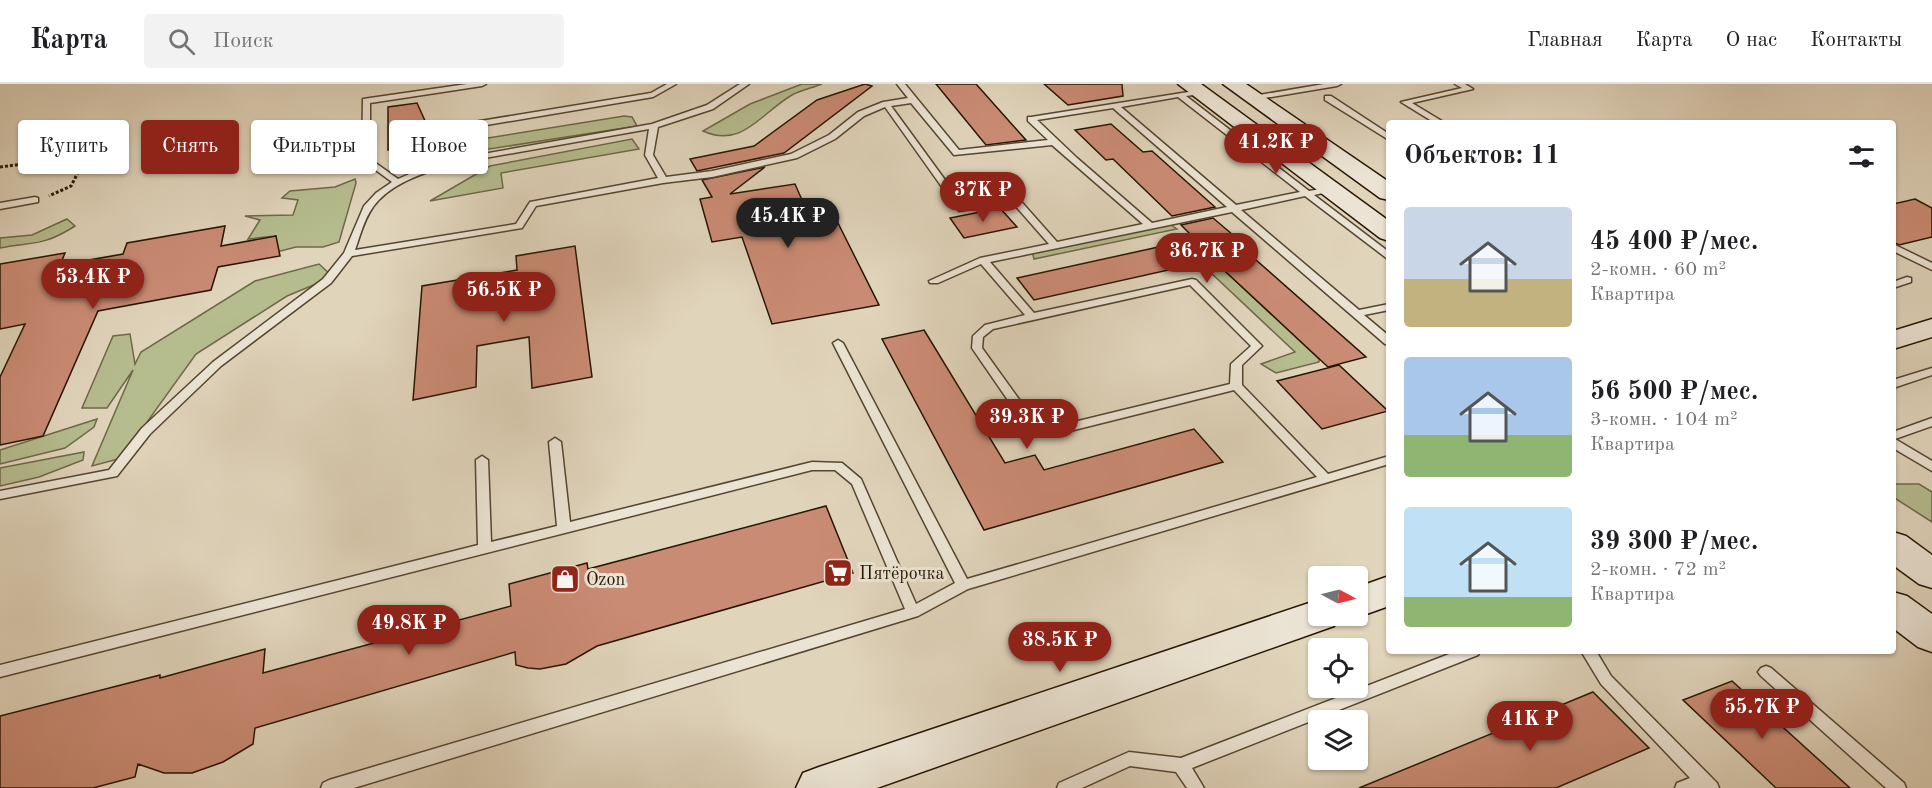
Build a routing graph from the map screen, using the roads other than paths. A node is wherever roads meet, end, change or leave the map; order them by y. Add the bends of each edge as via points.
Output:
1 (482, 84) edge
2 (672, 84) edge
3 (744, 84) edge
4 (901, 84) edge
5 (1233, 84) edge
6 (1337, 84) edge
7 (1459, 84) edge
8 (1188, 90) edge
9 (1253, 98) junction
10 (1328, 98) dead end
11 (913, 100) junction
12 (886, 104) junction
13 (1114, 105) junction
14 (1436, 120) edge
15 (488, 123) edge
16 (654, 126) junction
17 (1386, 136) edge
18 (1053, 142) junction
19 (488, 155) edge
20 (414, 174) edge
21 (663, 180) junction
22 (397, 182) junction
23 (1318, 191) junction
24 (1386, 192) edge
25 (35, 200) road end
26 (0, 206) edge
27 (1232, 208) junction
28 (1148, 224) junction
29 (1386, 231) edge
30 (1054, 245) junction
31 (1896, 249) edge
32 (349, 254) junction
33 (1386, 254) edge
34 (983, 260) junction
35 (1932, 267) edge
36 (1907, 280) dead end
37 (934, 281) dead end
38 (1896, 284) edge
39 (1386, 308) edge
40 (1356, 314) junction
41 (1032, 317) junction
42 (1932, 328) edge
43 (1386, 339) edge
44 (1896, 339) edge
45 (838, 343) dead end
46 (1932, 371) edge
47 (1896, 383) edge
48 (1236, 386) junction
49 (1932, 422) edge
50 (1896, 435) edge
51 (555, 442) dead end
52 (1896, 445) edge
53 (482, 460) dead end
54 (1386, 461) edge
55 (1932, 467) edge
56 (1325, 478) junction
57 (0, 495) edge
58 (564, 530) junction
59 (485, 548) junction
60 (1896, 548) edge
61 (1932, 574) edge
62 (963, 585) junction
63 (1386, 592) edge
64 (1368, 598) edge
65 (1896, 609) edge
66 (913, 612) junction
67 (1308, 619) edge
68 (1932, 636) edge
69 (1465, 654) edge
70 (1590, 654) edge
71 (0, 671) edge
72 (1766, 672) dead end
73 (1181, 765) junction
74 (1707, 784) edge
75 (329, 788) edge
76 (819, 788) edge
77 (1065, 788) edge
78 (1196, 788) edge
79 (1683, 788) edge
80 (1898, 788) edge

1 - 22 lane via 366,101 366,160
2 - 15 lane via 653,95
3 - 16 lane via 710,107
4 - 11 lane
5 - 9 main road
6 - 9 lane
7 - 14 lane via 1469,89 1405,102
8 - 13 lane
8 - 23 main road
9 - 24 main road
10 - 17 lane
11 - 12 lane
11 - 18 lane via 957,153
12 - 21 lane via 861,114 832,137 794,156
12 - 30 lane via 962,209 1015,200
13 - 18 lane via 1031,119
13 - 27 lane
16 - 19 lane
16 - 21 lane via 649,155
18 - 28 lane
20 - 22 lane
21 - 32 lane via 533,204 519,226
22 - 32 lane via 370,204
23 - 27 lane
23 - 29 main road
23 - 33 lane
25 - 26 lane
27 - 28 lane
27 - 40 lane
28 - 30 lane
30 - 34 lane
31 - 35 lane
32 - 57 lane via 327,281 217,364 146,431 113,473
34 - 37 lane
34 - 41 lane
36 - 38 lane
39 - 40 lane
40 - 43 lane
41 - 48 lane via 1192,282 1257,346 1237,364
41 - 48 lane via 989,327 978,336 977,348 1027,419 1070,427
42 - 44 main road
45 - 62 lane
46 - 47 lane
48 - 56 lane
49 - 50 lane
51 - 58 lane
52 - 55 lane
53 - 59 lane
54 - 56 lane
56 - 62 lane
58 - 59 lane
58 - 66 lane via 812,466 838,466 856,482
59 - 71 lane
60 - 61 main road
62 - 66 lane
63 - 64 main road
65 - 68 main road
66 - 75 lane
67 - 76 main road
69 - 73 lane
70 - 74 lane via 1606,680
72 - 80 lane
73 - 77 lane via 1129,759
73 - 78 lane
74 - 79 lane

